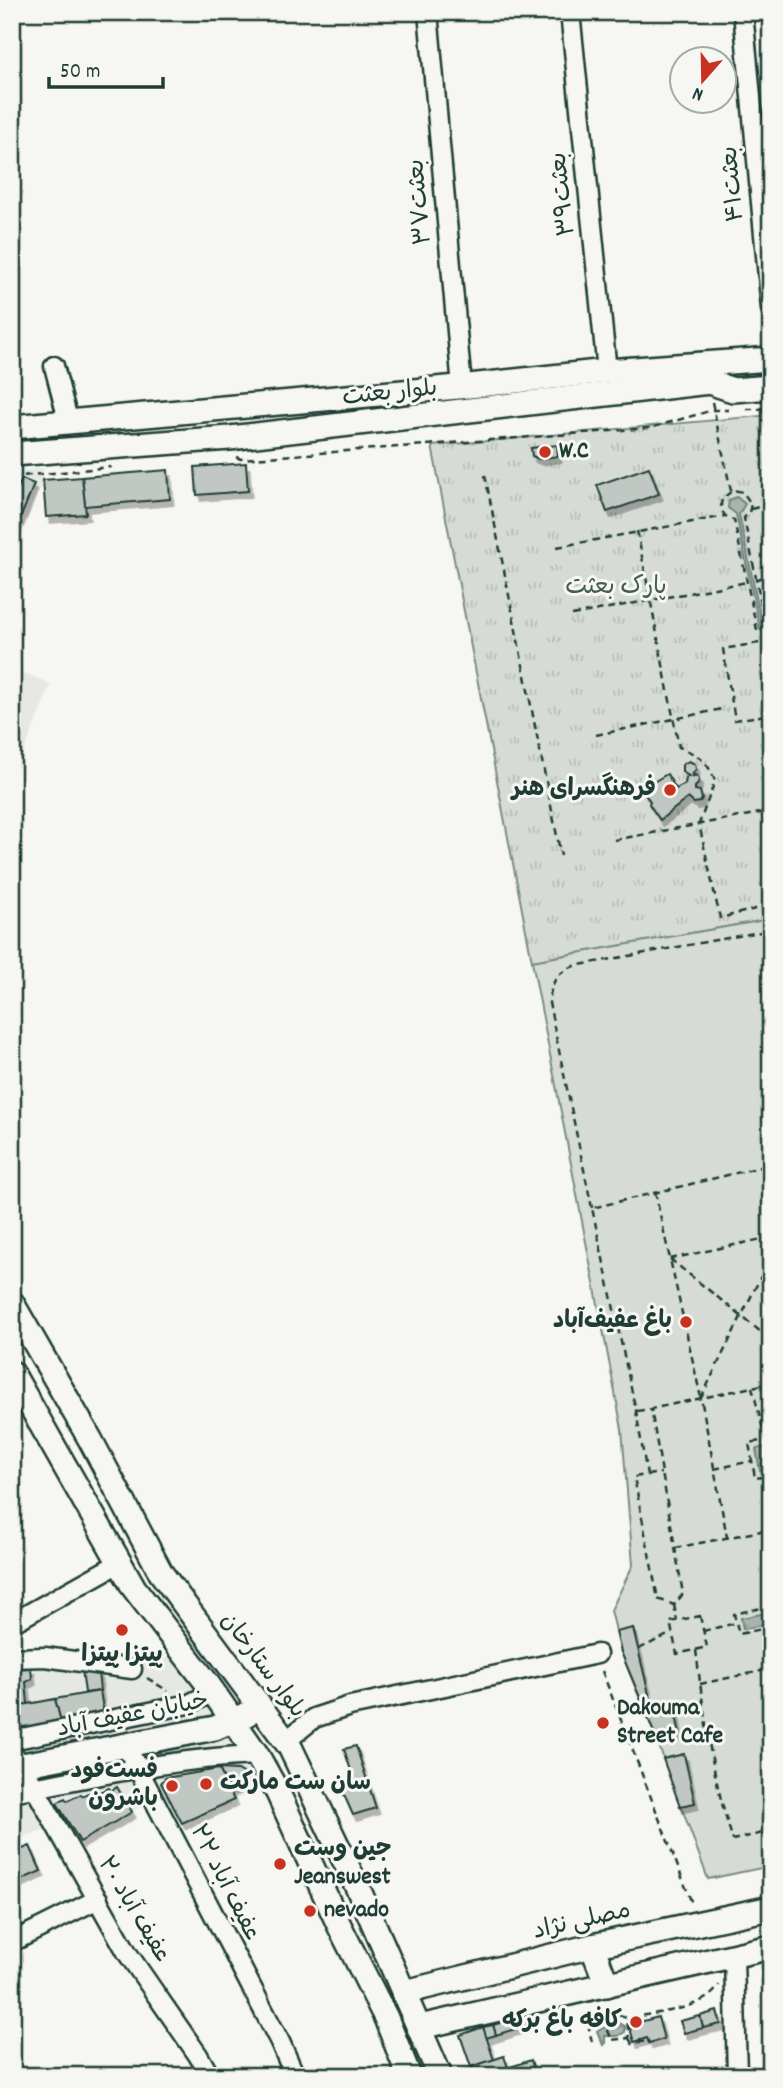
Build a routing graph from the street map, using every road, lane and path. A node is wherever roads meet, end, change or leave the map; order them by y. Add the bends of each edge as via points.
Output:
1 (428, 12) edge
2 (570, 12) edge
3 (743, 12) edge
4 (771, 309) edge
5 (771, 359) edge
6 (54, 366) dead end
7 (607, 371) junction
8 (709, 382) junction
9 (462, 387) junction
10 (771, 387) edge
11 (228, 407) junction
12 (771, 409) edge
13 (713, 410) junction
14 (68, 420) junction
15 (12, 427) edge
16 (231, 447) junction
17 (12, 454) edge
18 (122, 466) dead end
19 (485, 475) dead end
20 (12, 477) edge
21 (731, 491) junction
22 (771, 505) edge
23 (751, 509) junction
24 (726, 516) junction
25 (637, 531) junction
26 (556, 547) dead end
27 (771, 576) edge
28 (755, 579) junction
29 (747, 582) junction
30 (650, 599) junction
31 (572, 615) dead end
32 (766, 628) dead end
33 (757, 630) dead end
34 (771, 641) edge
35 (722, 709) dead end
36 (771, 714) edge
37 (674, 719) junction
38 (596, 735) dead end
39 (771, 811) edge
40 (699, 824) junction
41 (614, 840) dead end
42 (561, 856) dead end
43 (771, 905) edge
44 (771, 930) edge
45 (771, 1165) edge
46 (765, 1166) junction
47 (771, 1189) edge
48 (655, 1192) junction
49 (592, 1208) junction
50 (771, 1237) edge
51 (771, 1256) edge
52 (670, 1259) junction
53 (12, 1303) edge
54 (741, 1316) junction
55 (771, 1340) edge
56 (12, 1373) edge
57 (771, 1382) edge
58 (752, 1387) junction
59 (701, 1398) junction
60 (651, 1409) junction
61 (636, 1411) junction
62 (771, 1439) edge
63 (766, 1440) junction
64 (752, 1461) junction
65 (714, 1469) junction
66 (661, 1473) junction
67 (647, 1475) junction
68 (771, 1476) edge
69 (771, 1528) edge
70 (727, 1537) junction
71 (675, 1548) junction
72 (119, 1563) junction
73 (674, 1605) junction
74 (771, 1606) edge
75 (677, 1620) junction
76 (12, 1623) edge
77 (736, 1623) junction
78 (771, 1627) edge
79 (703, 1631) junction
80 (672, 1633) junction
81 (639, 1649) dead end
82 (696, 1650) junction
83 (597, 1654) joint
84 (12, 1658) edge
85 (132, 1669) dead end
86 (771, 1669) edge
87 (700, 1684) junction
88 (213, 1692) junction
89 (260, 1706) junction
90 (234, 1721) junction
91 (12, 1740) edge
92 (286, 1741) junction
93 (126, 1746) junction
94 (257, 1755) junction
95 (15, 1761) edge
96 (138, 1769) junction
97 (34, 1788) junction
98 (12, 1792) edge
99 (771, 1832) edge
100 (97, 1899) junction
101 (771, 1908) edge
102 (697, 1924) junction
103 (12, 1942) edge
104 (592, 1946) junction
105 (771, 1947) edge
106 (734, 1955) junction
107 (607, 1985) junction
108 (405, 1992) junction
109 (715, 1993) dead end
110 (627, 2018) junction
111 (603, 2019) junction
112 (420, 2027) junction
113 (629, 2038) junction
114 (646, 2041) dead end
115 (592, 2042) dead end
116 (210, 2076) edge
117 (295, 2076) edge
118 (408, 2076) edge
119 (440, 2076) edge
120 (737, 2076) edge

1 - 9 street, بعثت۳۷
2 - 7 street, بعثت۳۹
3 - 4 street, بعثت۴۱
5 - 7 main road, بلوار بعثت
6 - 14 street
7 - 9 main road, بلوار بعثت
8 - 10 main road, بلوار بعثت via 733,390
8 - 13 path
8 - 16 main road, بلوار بعثت
9 - 11 main road, بلوار بعثت
11 - 14 main road, بلوار بعثت
11 - 16 main road
12 - 13 path
13 - 16 path via 650,428 240,459
13 - 21 path
14 - 15 main road, بلوار بعثت
16 - 17 main road, بلوار بعثت
18 - 20 path
19 - 42 path
21 - 23 path via 747,495
21 - 24 path via 722,499
22 - 23 path
23 - 28 path via 744,518
24 - 25 path
24 - 29 path via 734,520
25 - 26 path
25 - 30 path
27 - 28 path
28 - 32 path
29 - 30 path
29 - 33 path
30 - 31 path
30 - 37 path
34 - 36 path via 723,649 735,720
35 - 37 path
37 - 38 path
37 - 40 path via 679,747 700,756 715,782
39 - 40 path
40 - 41 path
40 - 43 path via 720,918
44 - 49 path via 559,972 551,985 549,1003
45 - 46 path
46 - 47 path
46 - 48 path
48 - 49 path
48 - 52 path
49 - 61 path
50 - 52 path
51 - 54 path
52 - 54 path
52 - 59 path
53 - 89 main road, بلوار ستارخان via 161,1573
54 - 55 path
54 - 59 path
56 - 72 main road
57 - 58 path
58 - 59 path
58 - 63 path
59 - 60 path
59 - 65 path
60 - 61 path
60 - 66 path
61 - 67 path
62 - 63 path
63 - 64 path via 749,1443
64 - 65 path
64 - 68 path via 755,1478
65 - 70 path
66 - 67 path
66 - 71 path
67 - 73 path via 634,1477 658,1599
69 - 70 path
70 - 71 path
71 - 73 path via 683,1594
72 - 76 street
72 - 88 main road
73 - 75 path
74 - 77 path via 734,1614
75 - 79 path via 700,1616
75 - 80 path via 670,1622
77 - 78 path via 738,1634
77 - 79 path
79 - 82 path via 707,1647
80 - 81 path
80 - 82 path via 677,1654
82 - 87 path
83 - 92 street via 350,1706 314,1718
83 - 102 path
84 - 85 street via 45,1657
86 - 87 path
87 - 99 path via 708,1745 733,1840
88 - 90 main road
88 - 91 street via 189,1703
89 - 90 main road, خیابان عفیف آباد
89 - 92 main road, بلوار ستارخان
90 - 93 main road, خیابان عفیف آباد
90 - 94 main road
92 - 108 main road, بلوار ستارخان
93 - 95 main road, خیابان عفیف آباد
93 - 96 street, عفیف آباد ۲۲
94 - 96 street
94 - 118 main road via 386,2018
95 - 97 street, عفیف آباد ۲۰
96 - 97 street
96 - 117 street, عفیف آباد ۲۲
97 - 98 street
97 - 100 street, عفیف آباد ۲۰
100 - 103 street
100 - 116 street, عفیف آباد ۲۰
101 - 102 main road, مصلی نژاد
102 - 104 main road, مصلی نژاد
104 - 107 main road
104 - 108 main road, مصلی نژاد
105 - 106 main road
106 - 107 main road
106 - 120 street
107 - 112 main road
108 - 112 main road, بلوار ستارخان
109 - 110 path via 696,2004
110 - 111 path via 618,2014
110 - 113 path
111 - 113 path via 612,2040
111 - 115 path via 589,2029
112 - 119 main road, بلوار ستارخان
113 - 114 path via 632,2044

